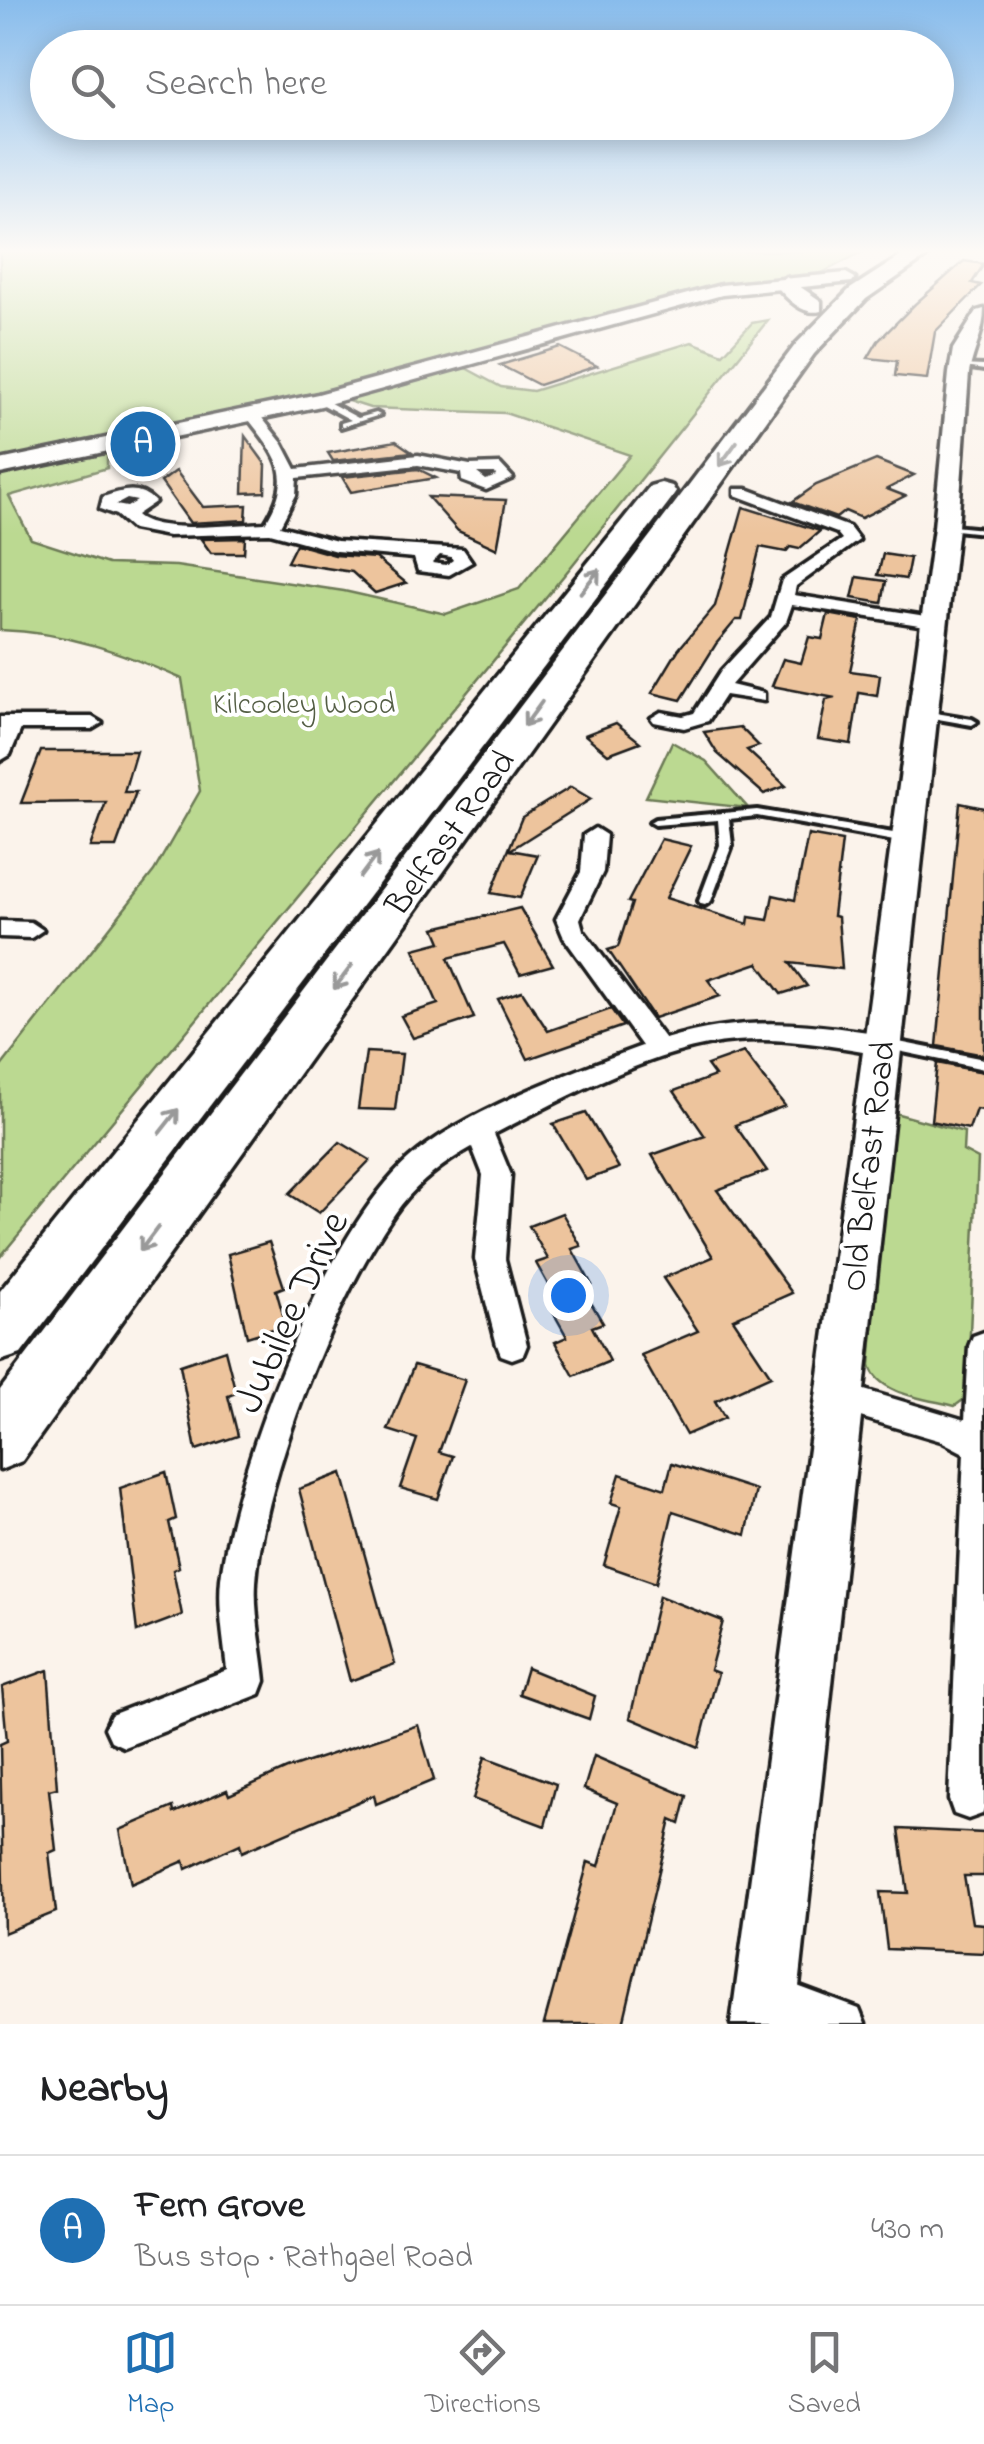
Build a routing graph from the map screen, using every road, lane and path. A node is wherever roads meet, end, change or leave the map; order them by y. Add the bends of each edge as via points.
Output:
1 (519, 345) edge
2 (808, 345) edge
3 (972, 367) edge
4 (744, 385) dead end
5 (321, 400) junction
6 (376, 415) dead end
7 (253, 416) junction
8 (356, 421) junction
9 (344, 424) dead end
10 (0, 467) edge
11 (470, 470) dead end
12 (291, 474) junction
13 (741, 492) dead end
14 (124, 513) dead end
15 (270, 528) junction
16 (965, 529) edge
17 (426, 554) dead end
18 (787, 599) junction
19 (932, 622) junction
20 (721, 688) junction
21 (757, 696) dead end
22 (921, 713) junction
23 (661, 718) dead end
24 (972, 722) dead end
25 (7, 723) edge
26 (92, 723) dead end
27 (0, 755) edge
28 (724, 815) junction
29 (654, 822) dead end
30 (595, 835) dead end
31 (905, 838) junction
32 (705, 901) dead end
33 (0, 929) edge
34 (31, 930) dead end
35 (882, 1044) junction
36 (660, 1051) junction
37 (984, 1064) edge
38 (479, 1132) junction
39 (0, 1335) edge
40 (512, 1345) dead end
41 (984, 1346) edge
42 (841, 1398) junction
43 (0, 1440) edge
44 (982, 1446) edge
45 (124, 1728) dead end
46 (968, 1800) dead end
47 (766, 2010) edge
48 (844, 2024) edge

1 - 5 street
2 -> 43 highway, Belfast Road
3 - 16 street, Old Belfast Road
39 -> 4 highway, Belfast Road
5 - 7 street
5 - 8 lane
6 - 8 lane
7 - 10 street
7 - 12 street via 284,453
8 - 9 lane
11 - 12 street via 418,460
12 - 15 street via 284,509
13 - 18 street via 850,534 851,540 788,584
14 - 15 street via 138,526 168,530
15 - 17 street via 336,546
16 - 19 street, Old Belfast Road
18 - 19 street
18 - 20 street via 780,618
19 - 22 street, Old Belfast Road
20 - 21 street
20 - 23 street via 701,716 684,722
22 - 24 lane
22 - 31 street, Old Belfast Road
25 - 26 street
25 - 27 street
28 - 29 lane
28 - 31 lane via 757,813
28 - 32 lane via 726,845
30 - 36 street via 592,872 568,920
31 - 35 street, Old Belfast Road
33 - 34 street
35 - 36 street, Jubilee Drive via 798,1032 728,1032
35 - 37 lane
35 - 42 street, Old Belfast Road
36 - 38 street, Jubilee Drive
38 - 40 street via 497,1175 490,1259
38 - 45 street, Jubilee Drive via 419,1167 361,1239 311,1346 257,1484 238,1578 247,1681
41 - 44 street
42 - 44 street via 948,1428
42 - 47 street, Old Belfast Road
44 - 46 street
47 - 48 street

